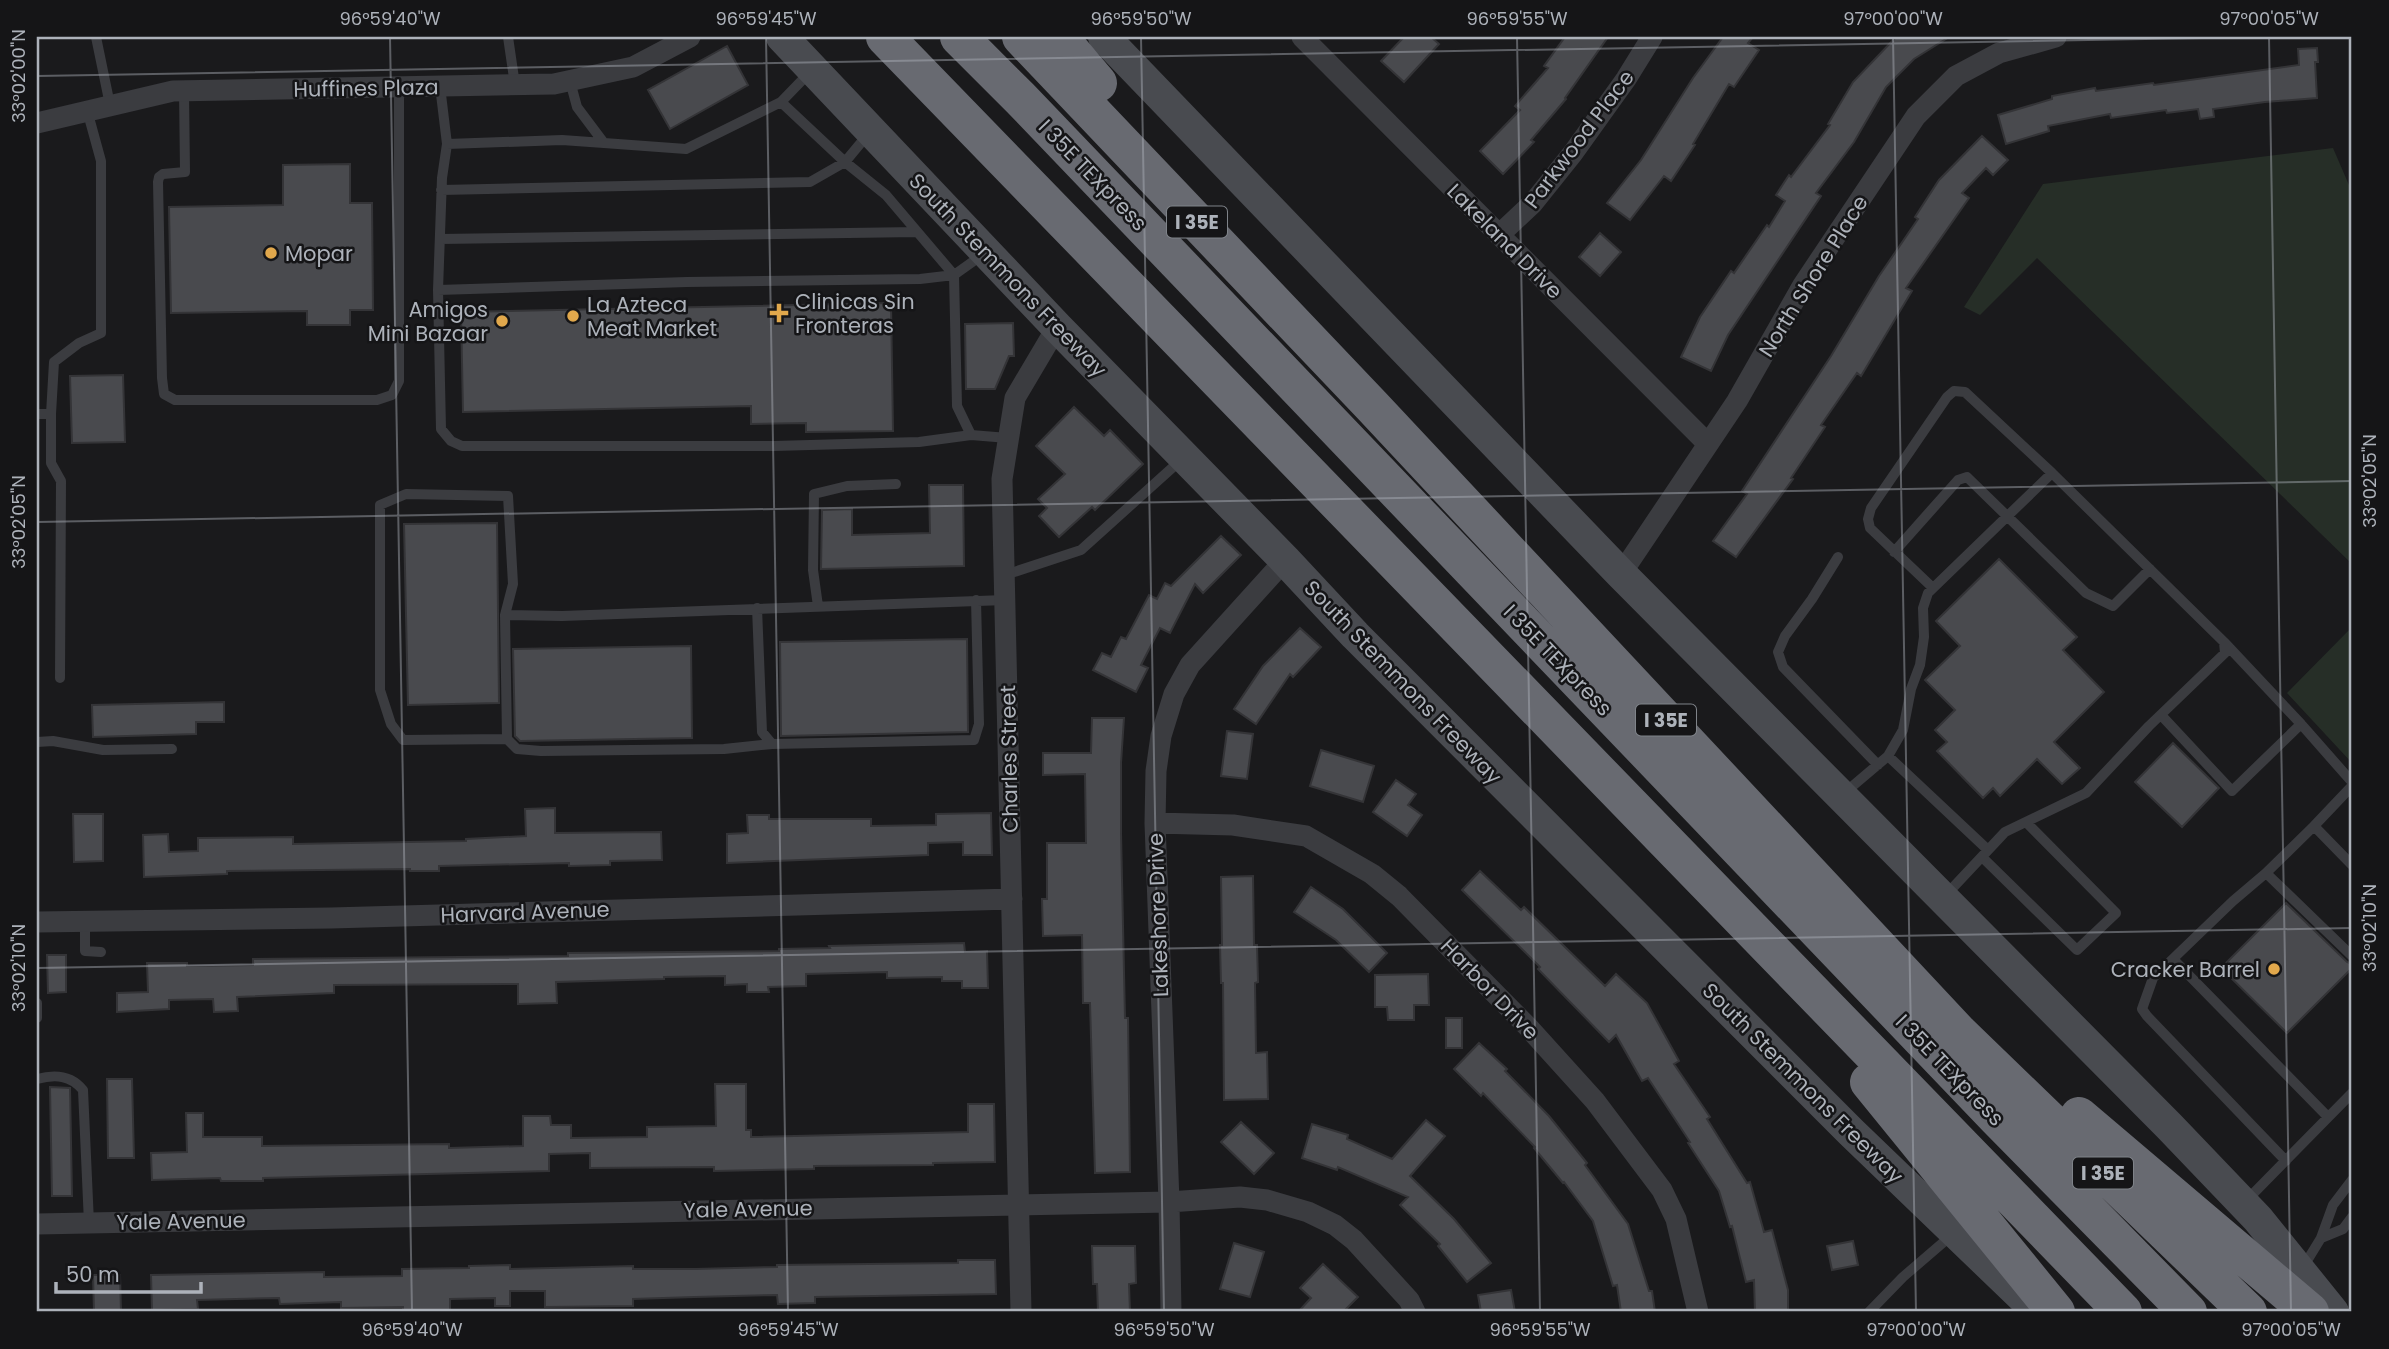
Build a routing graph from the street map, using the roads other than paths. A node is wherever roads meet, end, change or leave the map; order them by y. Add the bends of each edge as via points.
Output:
1 (96, 37) edge
2 (508, 37) edge
3 (690, 37) edge
4 (782, 37) edge
5 (859, 37) edge
6 (885, 37) edge
7 (959, 37) edge
8 (1021, 37) edge
9 (1059, 37) edge
10 (1104, 37) edge
11 (1652, 37) edge
12 (2056, 37) edge
13 (1314, 41) edge
14 (812, 69) junction
15 (570, 81) junction
16 (515, 85) junction
17 (440, 86) junction
18 (399, 87) junction
19 (184, 91) junction
20 (781, 102) junction
21 (110, 105) junction
22 (87, 110) junction
23 (37, 123) edge
24 (870, 131) junction
25 (604, 143) junction
26 (447, 144) junction
27 (845, 162) junction
28 (441, 190) junction
29 (1063, 219) junction
30 (918, 232) junction
31 (1499, 235) junction
32 (440, 239) junction
33 (986, 253) junction
34 (954, 275) junction
35 (438, 290) junction
36 (1057, 327) junction
37 (1373, 407) junction
38 (37, 414) edge
39 (51, 414) junction
40 (971, 435) junction
41 (1009, 438) junction
42 (1708, 444) junction
43 (1184, 457) junction
44 (2052, 473) junction
45 (896, 484) dead end
46 (2008, 516) junction
47 (1894, 552) junction
48 (1839, 557) dead end
49 (1285, 560) junction
50 (2150, 569) junction
51 (1621, 574) junction
52 (1005, 575) junction
53 (1934, 588) junction
54 (976, 600) junction
55 (1005, 600) junction
56 (818, 606) junction
57 (757, 608) junction
58 (505, 615) junction
59 (2224, 642) junction
60 (60, 678) dead end
61 (2161, 715) junction
62 (2301, 724) junction
63 (507, 739) junction
64 (37, 742) edge
65 (772, 744) junction
66 (1573, 744) junction
67 (172, 750) dead end
68 (1888, 756) junction
69 (1878, 765) junction
70 (2352, 784) edge
71 (1842, 796) junction
72 (2026, 822) junction
73 (1154, 823) junction
74 (2314, 826) junction
75 (1985, 853) junction
76 (2352, 864) edge
77 (2266, 873) junction
78 (1943, 898) junction
79 (1012, 899) junction
80 (37, 922) edge
81 (85, 922) junction
82 (101, 952) dead end
83 (2352, 956) edge
84 (2173, 959) junction
85 (37, 1003) edge
86 (37, 1018) edge
87 (1959, 1033) junction
88 (37, 1079) edge
89 (2352, 1093) edge
90 (2328, 1117) junction
91 (2286, 1161) junction
92 (2352, 1180) edge
93 (1169, 1202) junction
94 (2243, 1204) junction
95 (1018, 1205) junction
96 (2352, 1217) edge
97 (89, 1223) junction
98 (37, 1224) edge
99 (1955, 1232) junction
100 (2321, 1238) junction
101 (2300, 1271) junction
102 (1021, 1312) edge
103 (1171, 1312) edge
104 (1415, 1312) edge
105 (1698, 1312) edge
106 (1870, 1312) edge
107 (2039, 1312) edge
108 (2056, 1312) edge
109 (2123, 1312) edge
110 (2188, 1312) edge
111 (2248, 1312) edge
112 (2310, 1312) edge
113 (2333, 1312) edge

1 - 21 lane
2 - 16 lane
3 - 15 street, Huffines Plaza via 632,67
4 - 14 main road, South Stemmons Freeway
5 - 29 highway
6 - 29 highway
7 - 110 highway, I 35E TEXpress
8 - 37 highway, I 35E
9 - 37 highway
10 - 51 main road
11 - 31 street, Parkwood Place via 1573,153 1534,203
12 - 42 street, North Shore Place via 1999,53 1956,76 1916,116 1803,285
13 - 31 street, Lakeland Drive
14 - 20 lane
14 - 24 main road, South Stemmons Freeway
15 - 16 street, Huffines Plaza
15 - 25 lane via 577,107
16 - 17 street, Huffines Plaza
17 - 18 street, Huffines Plaza
17 - 26 lane
18 - 19 street, Huffines Plaza
18 - 19 lane via 399,382 393,395 377,400 175,400 164,394 158,182 163,174 185,172
19 - 21 street, Huffines Plaza
20 - 25 lane via 686,149
20 - 27 lane
21 - 22 street, Huffines Plaza
22 - 23 street, Huffines Plaza
22 - 39 lane via 101,161 101,333 54,362
24 - 27 lane
24 - 33 main road, South Stemmons Freeway
25 - 26 lane via 562,139
26 - 28 lane
27 - 28 lane via 810,182
27 - 30 lane via 886,195
28 - 32 lane
29 - 66 highway
30 - 32 lane
30 - 34 lane
31 - 42 street, Lakeland Drive
32 - 35 lane
33 - 34 lane
33 - 36 main road, South Stemmons Freeway
34 - 35 lane
34 - 40 lane via 957,406
35 - 40 lane via 441,429 462,446 774,446 919,442
36 - 41 street, Charles Street via 1014,398
36 - 43 main road, South Stemmons Freeway
37 - 87 highway, I 35E
38 - 39 lane
39 - 60 lane via 51,463 61,481
40 - 41 lane
41 - 52 street, Charles Street via 1002,479
42 - 51 street, North Shore Place
43 - 49 main road, South Stemmons Freeway
43 - 52 lane via 1081,550
44 - 46 lane
44 - 47 lane via 1965,392 1954,391 1871,508 1870,528
44 - 50 lane
45 - 56 lane via 847,486 814,494 813,570
46 - 47 lane via 1967,477 1958,480
46 - 50 lane via 2086,593 2113,606
46 - 53 lane
47 - 53 lane
48 - 69 lane via 1778,652 1783,667
49 - 73 street, Lakeshore Drive via 1190,665 1174,694 1161,736
49 - 99 main road, South Stemmons Freeway via 1354,635
50 - 59 lane
51 - 71 main road
52 - 55 street, Charles Street
53 - 68 lane via 1923,608 1920,665 1903,730
54 - 55 lane
54 - 56 lane
54 - 65 lane via 979,724 974,740
55 - 79 street, Charles Street
56 - 57 lane
57 - 58 lane
57 - 65 lane via 762,732
58 - 63 lane
58 - 63 lane via 513,584 508,496 406,494 380,505 380,690 391,724 403,740
59 - 61 lane via 2225,653
59 - 62 lane
61 - 62 lane via 2232,791
61 - 72 lane via 2086,793
62 - 70 lane
63 - 65 lane via 517,749 541,751 724,749
64 - 67 lane via 103,750
66 - 108 highway via 1854,1065
66 - 109 highway
68 - 69 lane
68 - 75 lane
69 - 71 lane
70 - 74 lane
71 - 78 main road
72 - 75 lane via 2005,832
72 - 75 lane via 2116,913 2077,950
73 - 93 street, Lakeshore Drive
73 - 105 street, Harbor Drive via 1233,825 1306,836 1372,874 1399,896 1595,1101 1662,1190 1676,1219
74 - 76 lane
74 - 77 lane
75 - 78 lane
77 - 83 lane
77 - 84 lane
78 - 94 main road
79 - 81 street, Harvard Avenue
79 - 95 street, Charles Street
80 - 81 street, Harvard Avenue
81 - 82 lane via 85,951
84 - 90 lane
84 - 91 lane via 2153,978 2143,1009
85 - 86 lane
87 - 111 highway, I 35E
87 - 112 highway via 2053,1094
88 - 97 lane via 64,1077 83,1090
89 - 90 lane
90 - 91 lane
91 - 94 lane
92 - 100 lane via 2333,1205
93 - 95 street, Yale Avenue
93 - 103 street, Lakeshore Drive
93 - 104 street, Yale Avenue via 1240,1197 1308,1212 1354,1240
94 - 101 main road
95 - 97 street, Yale Avenue
95 - 102 street, Charles Street
96 - 100 lane via 2343,1229
97 - 98 street, Yale Avenue
99 - 106 lane
99 - 107 main road, South Stemmons Freeway
100 - 101 lane
101 - 113 main road

